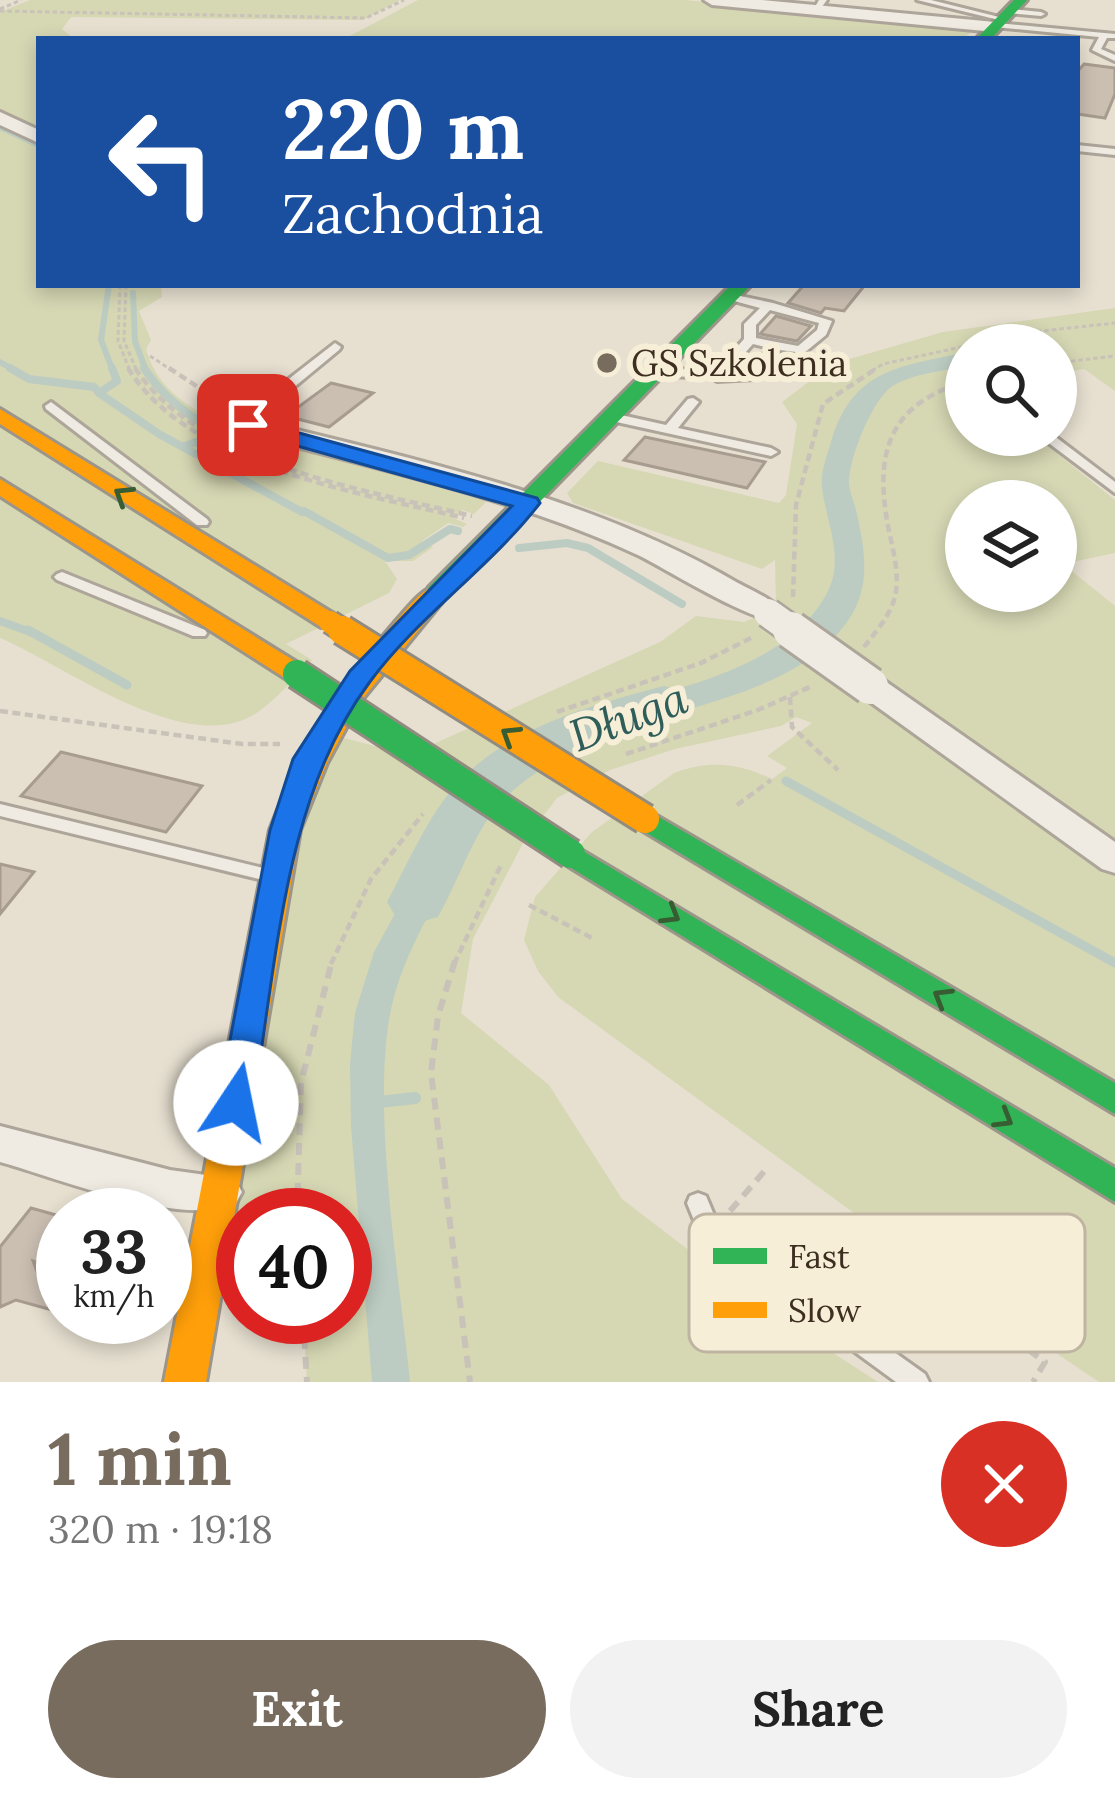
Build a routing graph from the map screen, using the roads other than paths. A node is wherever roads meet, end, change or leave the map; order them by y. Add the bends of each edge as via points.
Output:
1 (712, 0) edge
2 (921, 0) edge
3 (819, 5) edge
4 (968, 10) junction
5 (1004, 17) edge
6 (1109, 36) edge
7 (1115, 60) edge
8 (0, 118) edge
9 (36, 135) edge
10 (1080, 148) edge
11 (1115, 152) edge
12 (736, 291) edge
13 (769, 304) junction
14 (750, 340) junction
15 (335, 346) dead end
16 (777, 346) junction
17 (800, 350) junction
18 (654, 375) junction
19 (750, 376) junction
20 (717, 377) junction
21 (693, 402) dead end
22 (51, 406) dead end
23 (0, 415) edge
24 (612, 417) junction
25 (248, 425) joint
26 (669, 430) junction
27 (771, 452) dead end
28 (1072, 456) edge
29 (0, 486) edge
30 (1115, 490) edge
31 (528, 503) junction
32 (62, 577) dead end
33 (330, 622) junction
34 (297, 674) junction
35 (0, 811) edge
36 (1115, 860) edge
37 (277, 877) junction
38 (1115, 1100) edge
39 (0, 1144) edge
40 (1115, 1187) edge
41 (220, 1188) edge
42 (216, 1192) edge
43 (698, 1203) dead end
44 (216, 1209) edge
45 (702, 1214) edge
46 (875, 1352) edge
47 (185, 1382) edge
48 (916, 1382) edge

1 - 3 street
2 - 4 lane
3 - 5 street
4 - 5 lane
4 - 5 lane
5 - 6 lane
6 - 7 lane via 1096,50
8 - 9 street
10 - 11 lane
12 - 13 lane
12 - 18 main road
13 - 14 lane via 752,320
13 - 17 lane via 825,318 822,332
14 - 16 lane
14 - 20 lane
15 - 25 lane
16 - 17 lane
16 - 19 lane
17 - 19 lane
18 - 20 lane
18 - 24 main road
19 - 20 lane
21 - 26 lane
22 - 33 lane
33 -> 23 main road
24 - 26 lane
24 - 31 main road
25 - 31 street
26 - 27 lane
28 - 30 lane
29 - 34 main road
31 - 36 street, bridge via 704,572
31 - 37 main road via 341,699 296,786
32 - 34 lane
38 -> 33 main road, bridge
34 -> 40 main road, bridge via 572,854
35 - 37 lane
37 - 41 main road
39 - 42 street via 170,1190
43 - 45 lane
44 - 47 main road
46 - 48 lane

